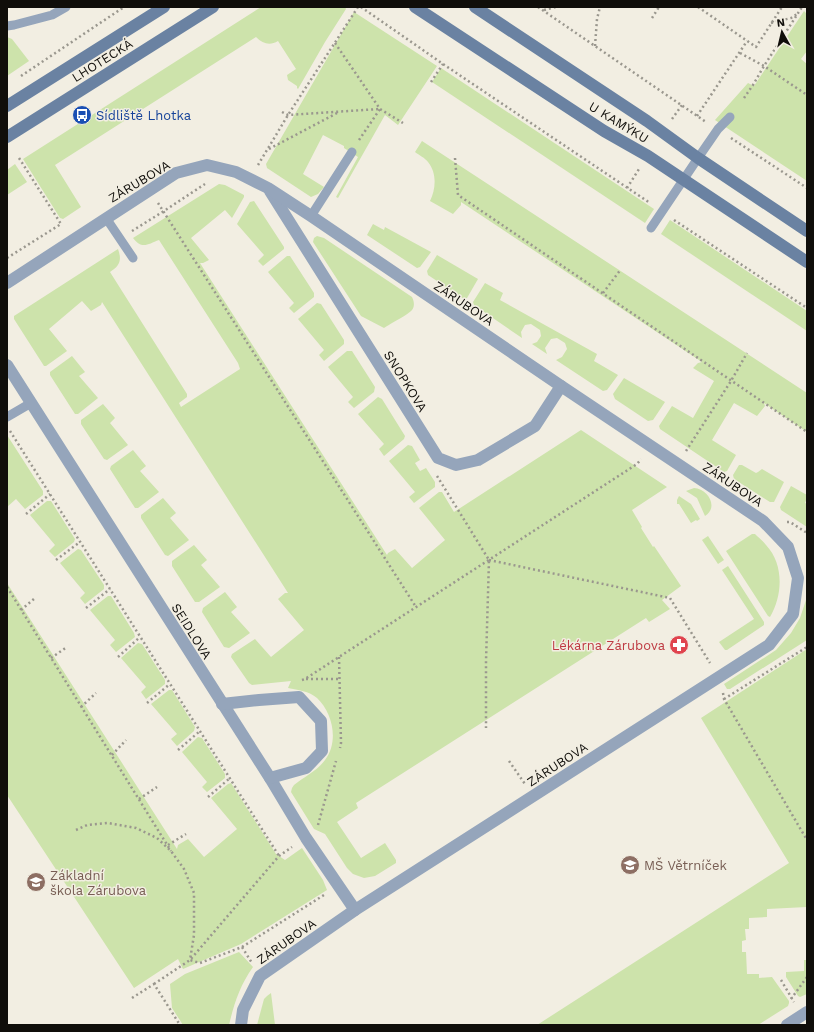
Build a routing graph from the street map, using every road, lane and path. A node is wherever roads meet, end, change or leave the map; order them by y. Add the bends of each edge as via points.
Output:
1 (66, 7) edge
2 (124, 7) edge
3 (164, 7) edge
4 (213, 7) edge
5 (358, 7) edge
6 (361, 7) edge
7 (415, 7) edge
8 (475, 7) edge
9 (538, 7) edge
10 (556, 7) edge
11 (600, 7) edge
12 (659, 7) edge
13 (698, 7) edge
14 (782, 7) edge
15 (802, 7) edge
16 (544, 11) junction
17 (798, 13) junction
18 (652, 18) dead end
19 (771, 24) junction
20 (7, 26) edge
21 (747, 41) junction
22 (335, 43) junction
23 (595, 46) junction
24 (740, 53) junction
25 (443, 64) junction
26 (764, 66) junction
27 (20, 76) dead end
28 (431, 82) dead end
29 (807, 95) edge
30 (744, 98) dead end
31 (682, 105) junction
32 (7, 106) edge
33 (380, 109) junction
34 (282, 112) dead end
35 (340, 112) junction
36 (288, 115) junction
37 (697, 116) junction
38 (730, 117) dead end
39 (671, 122) dead end
40 (403, 123) dead end
41 (718, 129) junction
42 (7, 137) edge
43 (268, 149) junction
44 (352, 152) joint
45 (19, 158) dead end
46 (455, 158) dead end
47 (698, 158) junction
48 (643, 164) dead end
49 (249, 178) junction
50 (683, 180) junction
51 (206, 183) dead end
52 (268, 188) junction
53 (627, 188) junction
54 (807, 188) edge
55 (150, 190) junction
56 (164, 211) junction
57 (662, 212) junction
58 (311, 216) junction
59 (106, 218) junction
60 (651, 228) dead end
61 (807, 231) edge
62 (131, 232) dead end
63 (7, 258) edge
64 (133, 258) dead end
65 (807, 262) edge
66 (621, 269) dead end
67 (7, 283) edge
68 (603, 293) junction
69 (807, 308) edge
70 (747, 353) dead end
71 (7, 365) edge
72 (731, 380) junction
73 (561, 386) junction
74 (31, 403) junction
75 (7, 418) edge
76 (7, 426) edge
77 (807, 432) edge
78 (652, 447) junction
79 (438, 458) junction
80 (678, 464) junction
81 (50, 494) junction
82 (26, 514) dead end
83 (80, 542) junction
84 (56, 560) dead end
85 (489, 560) junction
86 (7, 588) edge
87 (110, 589) junction
88 (36, 598) dead end
89 (416, 607) junction
90 (86, 608) dead end
91 (21, 610) junction
92 (140, 636) junction
93 (67, 647) dead end
94 (807, 647) edge
95 (118, 657) dead end
96 (339, 657) junction
97 (51, 658) junction
98 (718, 677) junction
99 (305, 679) junction
100 (340, 679) junction
101 (298, 681) dead end
102 (171, 684) junction
103 (96, 693) dead end
104 (724, 699) junction
105 (147, 703) dead end
106 (222, 704) junction
107 (81, 707) junction
108 (486, 728) dead end
109 (200, 731) junction
110 (126, 740) dead end
111 (178, 750) dead end
112 (339, 750) dead end
113 (112, 755) junction
114 (337, 758) dead end
115 (509, 762) dead end
116 (230, 778) junction
117 (270, 778) junction
118 (157, 787) dead end
119 (533, 796) junction
120 (208, 798) dead end
121 (139, 799) junction
122 (76, 830) dead end
123 (186, 834) dead end
124 (306, 838) junction
125 (807, 840) edge
126 (168, 845) junction
127 (171, 851) junction
128 (279, 856) junction
129 (338, 886) junction
130 (355, 910) junction
131 (242, 947) junction
132 (190, 960) junction
133 (260, 976) junction
134 (807, 977) edge
135 (781, 980) dead end
136 (154, 984) junction
137 (132, 998) dead end
138 (792, 999) junction
139 (795, 1005) dead end
140 (807, 1012) edge
141 (180, 1025) edge
142 (241, 1025) edge
143 (787, 1025) edge

1 - 20 lane via 52,16
2 - 27 path
3 - 32 street, LHOTECKÁ
4 - 42 street, LHOTECKÁ
5 - 22 path
6 - 25 path
7 - 50 street, U KAMÝKU
8 - 47 street, U KAMÝKU via 647,121
9 - 16 path
10 - 16 path
11 - 23 path
12 - 18 path
13 - 21 path
14 - 19 path
15 - 17 path
16 - 23 path
17 - 19 path
17 - 26 path
19 - 21 path via 756,47
21 - 24 path
22 - 33 path
22 - 36 path
23 - 31 path
24 - 26 path
24 - 37 path
25 - 28 path
25 - 53 path
26 - 29 path
26 - 30 path
31 - 37 path
31 - 39 path
33 - 35 path
33 - 40 path
33 - 44 path
34 - 36 path
35 - 36 path
35 - 43 path
36 - 43 path
37 - 41 path
38 - 41 lane
41 - 47 lane
41 - 54 path
43 - 49 path
44 - 58 lane
45 - 63 path via 61,224
46 - 68 path via 458,195
47 - 50 lane
47 - 61 street, U KAMÝKU
48 - 53 path
49 - 52 street, ZÁRUBOVA
49 - 55 street, ZÁRUBOVA via 208,165 176,173
50 - 57 lane
50 - 65 street, U KAMÝKU
51 - 56 path
52 - 58 street, ZÁRUBOVA
52 - 79 street, SNOPKOVA
53 - 57 path
55 - 56 path
55 - 59 street, ZÁRUBOVA
56 - 62 path
56 - 89 path
57 - 60 lane
57 - 69 path
58 - 73 street, ZÁRUBOVA
59 - 64 lane
59 - 67 street, ZÁRUBOVA
66 - 68 path
68 - 72 path
70 - 72 path
71 - 74 street, SEIDLOVA
72 - 77 path
72 - 80 path
73 - 78 street, ZÁRUBOVA
73 - 79 street via 535,426 478,460 456,465
74 - 75 lane
74 - 106 street, SEIDLOVA
76 - 81 path
78 - 80 street, ZÁRUBOVA
78 - 85 path via 637,464
79 - 85 path via 436,476
80 - 98 street, ZÁRUBOVA via 763,521 788,547 798,578 793,614 769,645
81 - 82 path
81 - 83 path
83 - 84 path
83 - 87 path
85 - 89 path
85 - 98 path via 670,598
85 - 108 path
86 - 91 path
87 - 90 path
87 - 92 path
88 - 91 path
89 - 96 path
91 - 97 path
92 - 95 path
92 - 102 path
93 - 97 path
94 - 104 path
96 - 99 path
96 - 100 path
97 - 107 path
98 - 104 path
98 - 119 street, ZÁRUBOVA
99 - 100 path
99 - 101 path
100 - 112 path
102 - 105 path
102 - 109 path
103 - 107 path
104 - 125 path
106 - 117 street, SEIDLOVA
106 - 117 street via 299,697 322,722 322,751 306,768
107 - 113 path
109 - 111 path
109 - 116 path
110 - 113 path
113 - 121 path
114 - 124 path via 316,832
115 - 119 path
116 - 120 path
116 - 128 path
117 - 124 street, SEIDLOVA
118 - 121 path
119 - 130 street, ZÁRUBOVA
121 - 126 path
122 - 127 path via 87,825 108,823 136,828 157,838
123 - 126 path
124 - 128 path
124 - 129 street, SEIDLOVA
126 - 127 path
127 - 132 path via 184,869 194,893 194,936
128 - 132 path
129 - 130 street, SEIDLOVA
129 - 131 path
130 - 133 street, ZÁRUBOVA
131 - 132 path via 200,963
131 - 133 path
132 - 136 path
133 - 142 street, ZÁRUBOVA via 243,1010
134 - 138 path
135 - 138 path
136 - 137 path
136 - 141 path
138 - 139 path
140 - 143 street

